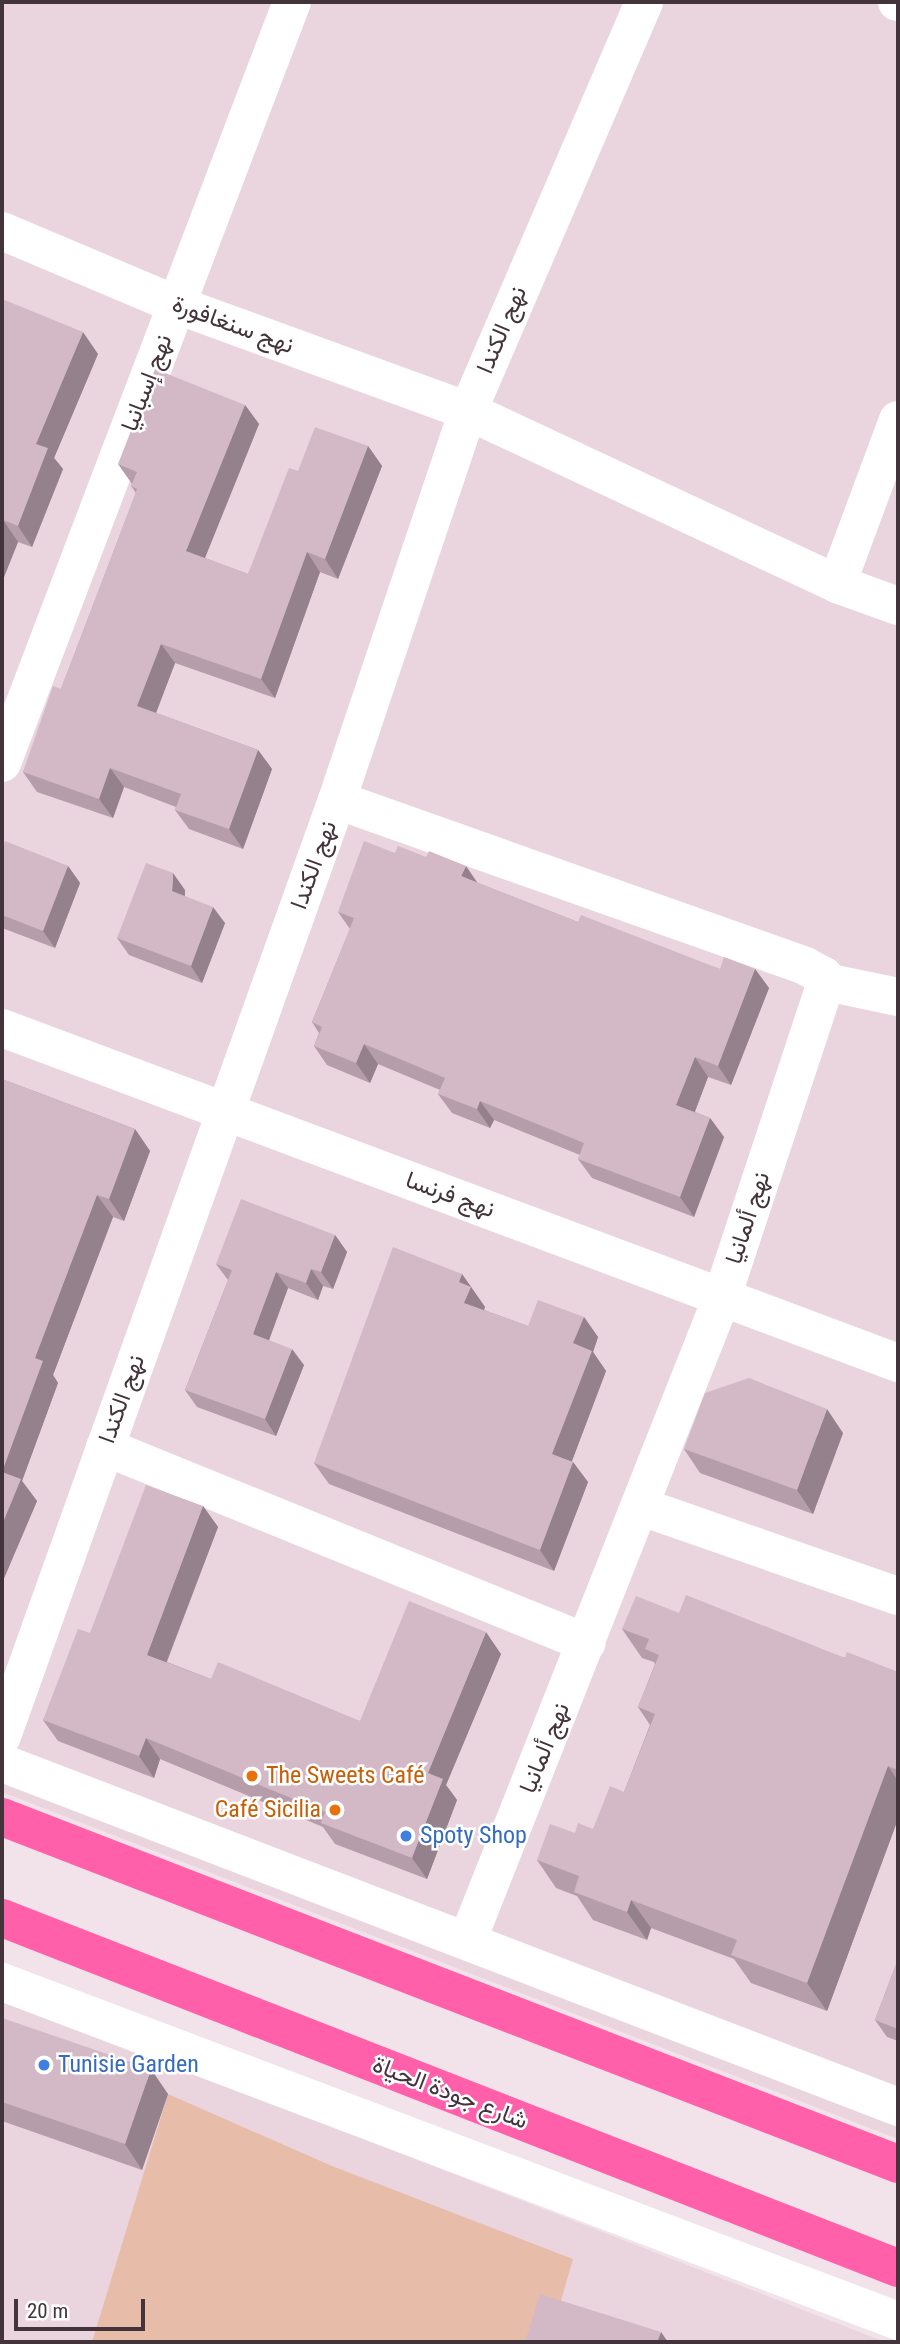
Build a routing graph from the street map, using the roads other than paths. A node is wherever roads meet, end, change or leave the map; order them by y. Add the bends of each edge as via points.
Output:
1 (292, 2) edge
2 (644, 2) edge
3 (2, 231) edge
4 (177, 305) junction
5 (468, 411) junction
6 (898, 420) edge
7 (838, 584) junction
8 (898, 607) edge
9 (2, 763) edge
10 (337, 800) junction
11 (826, 982) junction
12 (898, 997) edge
13 (2, 1028) edge
14 (225, 1112) junction
15 (722, 1297) junction
16 (898, 1363) edge
17 (105, 1447) junction
18 (642, 1507) junction
19 (898, 1596) edge
20 (587, 1643) junction
21 (2, 1736) edge
22 (2, 1763) edge
23 (2, 1817) edge
24 (2, 1918) edge
25 (468, 1939) junction
26 (2, 1982) edge
27 (898, 2106) edge
28 (898, 2164) edge
29 (898, 2269) edge
30 (898, 2321) edge

1 - 4 street, نهج إسبانيا
2 - 5 street, نهج الكندا
3 - 4 street, نهج سنغافورة
4 - 5 street, نهج سنغافورة
4 - 9 street, نهج إسبانيا
5 - 7 street, نهج سنغافورة
5 - 10 street, نهج الكندا
6 - 7 street
7 - 8 street, نهج سنغافورة
10 - 11 street via 805,966 824,976
10 - 14 street, نهج الكندا
11 - 12 street
11 - 15 street, نهج ألمانيا
13 - 14 street, نهج فرنسا
14 - 15 street, نهج فرنسا
14 - 17 street, نهج الكندا
15 - 16 street, نهج فرنسا
15 - 18 street, نهج ألمانيا
17 - 20 street
17 - 21 street, نهج الكندا
18 - 19 street
18 - 20 street, نهج ألمانيا
20 - 25 street, نهج ألمانيا
22 - 25 street
23 - 28 highway
24 - 29 highway, شارع جودة الحياة
25 - 27 street
26 - 30 street

